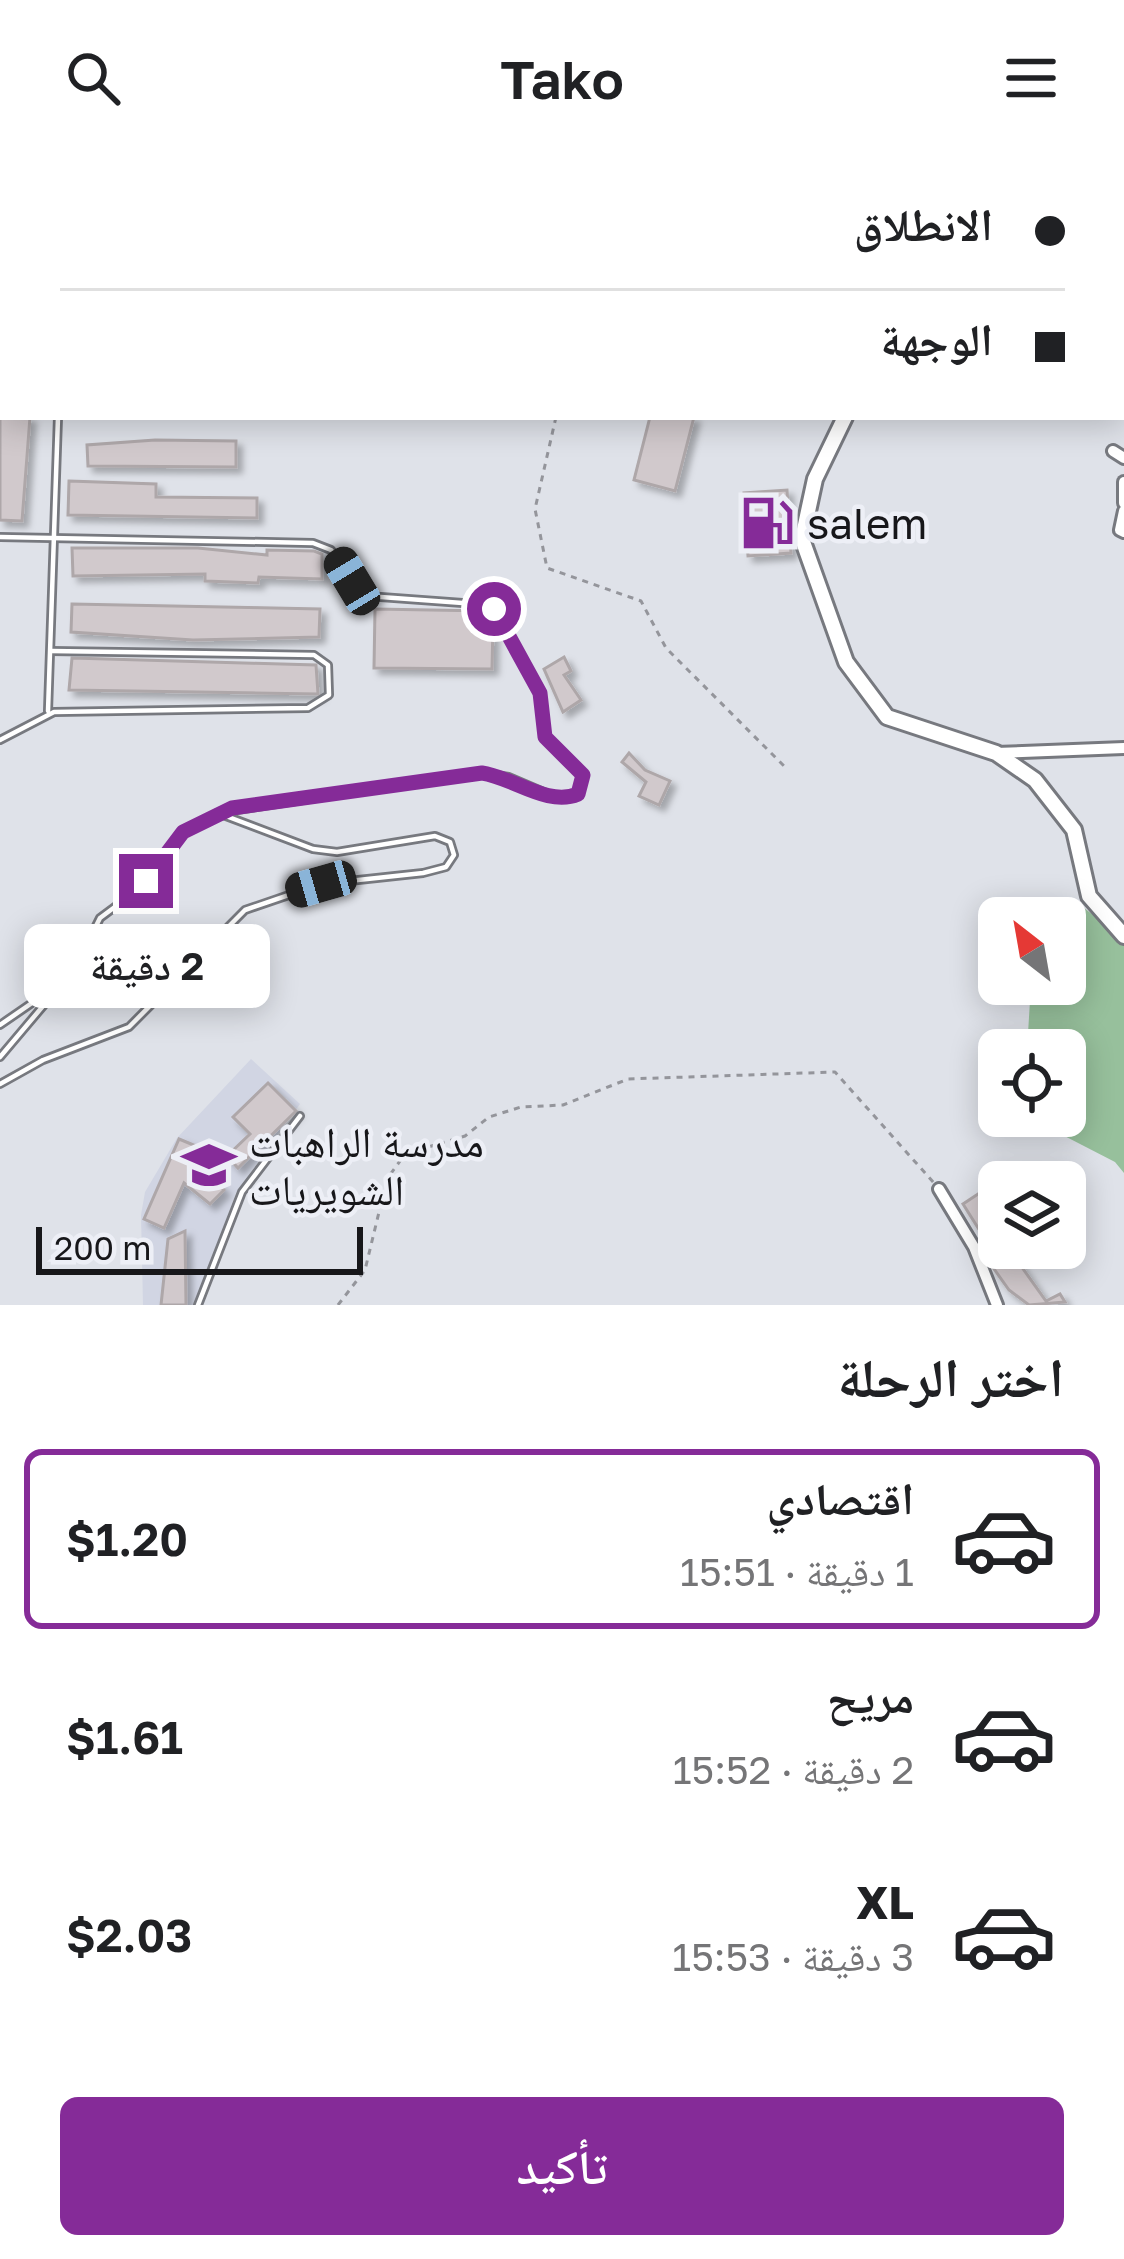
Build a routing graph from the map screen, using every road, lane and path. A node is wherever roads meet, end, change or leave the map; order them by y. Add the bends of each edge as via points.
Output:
1 (58, 420) edge
2 (555, 420) edge
3 (844, 420) edge
4 (1124, 482) edge
5 (1124, 507) edge
6 (1124, 532) edge
7 (0, 538) edge
8 (55, 538) junction
9 (51, 651) junction
10 (48, 713) junction
11 (0, 740) edge
12 (1124, 748) edge
13 (996, 752) junction
14 (788, 770) dead end
15 (217, 813) junction
16 (1124, 936) edge
17 (58, 988) junction
18 (0, 1025) edge
19 (0, 1057) edge
20 (0, 1084) edge
21 (300, 1116) dead end
22 (939, 1189) joint
23 (198, 1305) edge
24 (338, 1305) edge
25 (998, 1305) edge

1 - 8 lane
2 - 14 path via 535,509 547,568 641,601 667,648
3 - 13 street via 815,479 802,539 847,662 887,717
4 - 5 street
5 - 6 street
7 - 8 lane
8 - 9 lane
8 - 15 lane via 313,543 332,550 367,596 490,605 540,693 545,737 584,785 569,798 482,773
9 - 10 lane
9 - 10 lane via 314,655 328,665 329,695 308,708
10 - 11 lane
12 - 13 street
13 - 16 street via 1058,808 1078,842 1089,896
15 - 17 lane via 183,832 139,890 100,918
15 - 20 lane via 313,849 434,836 450,842 454,856 423,873 321,884 245,910 129,1027
17 - 18 lane
17 - 19 lane
21 - 23 lane via 242,1192
22 - 24 path via 835,1072 628,1079 563,1105 489,1117 465,1136 405,1154 387,1179 365,1270
22 - 25 street

